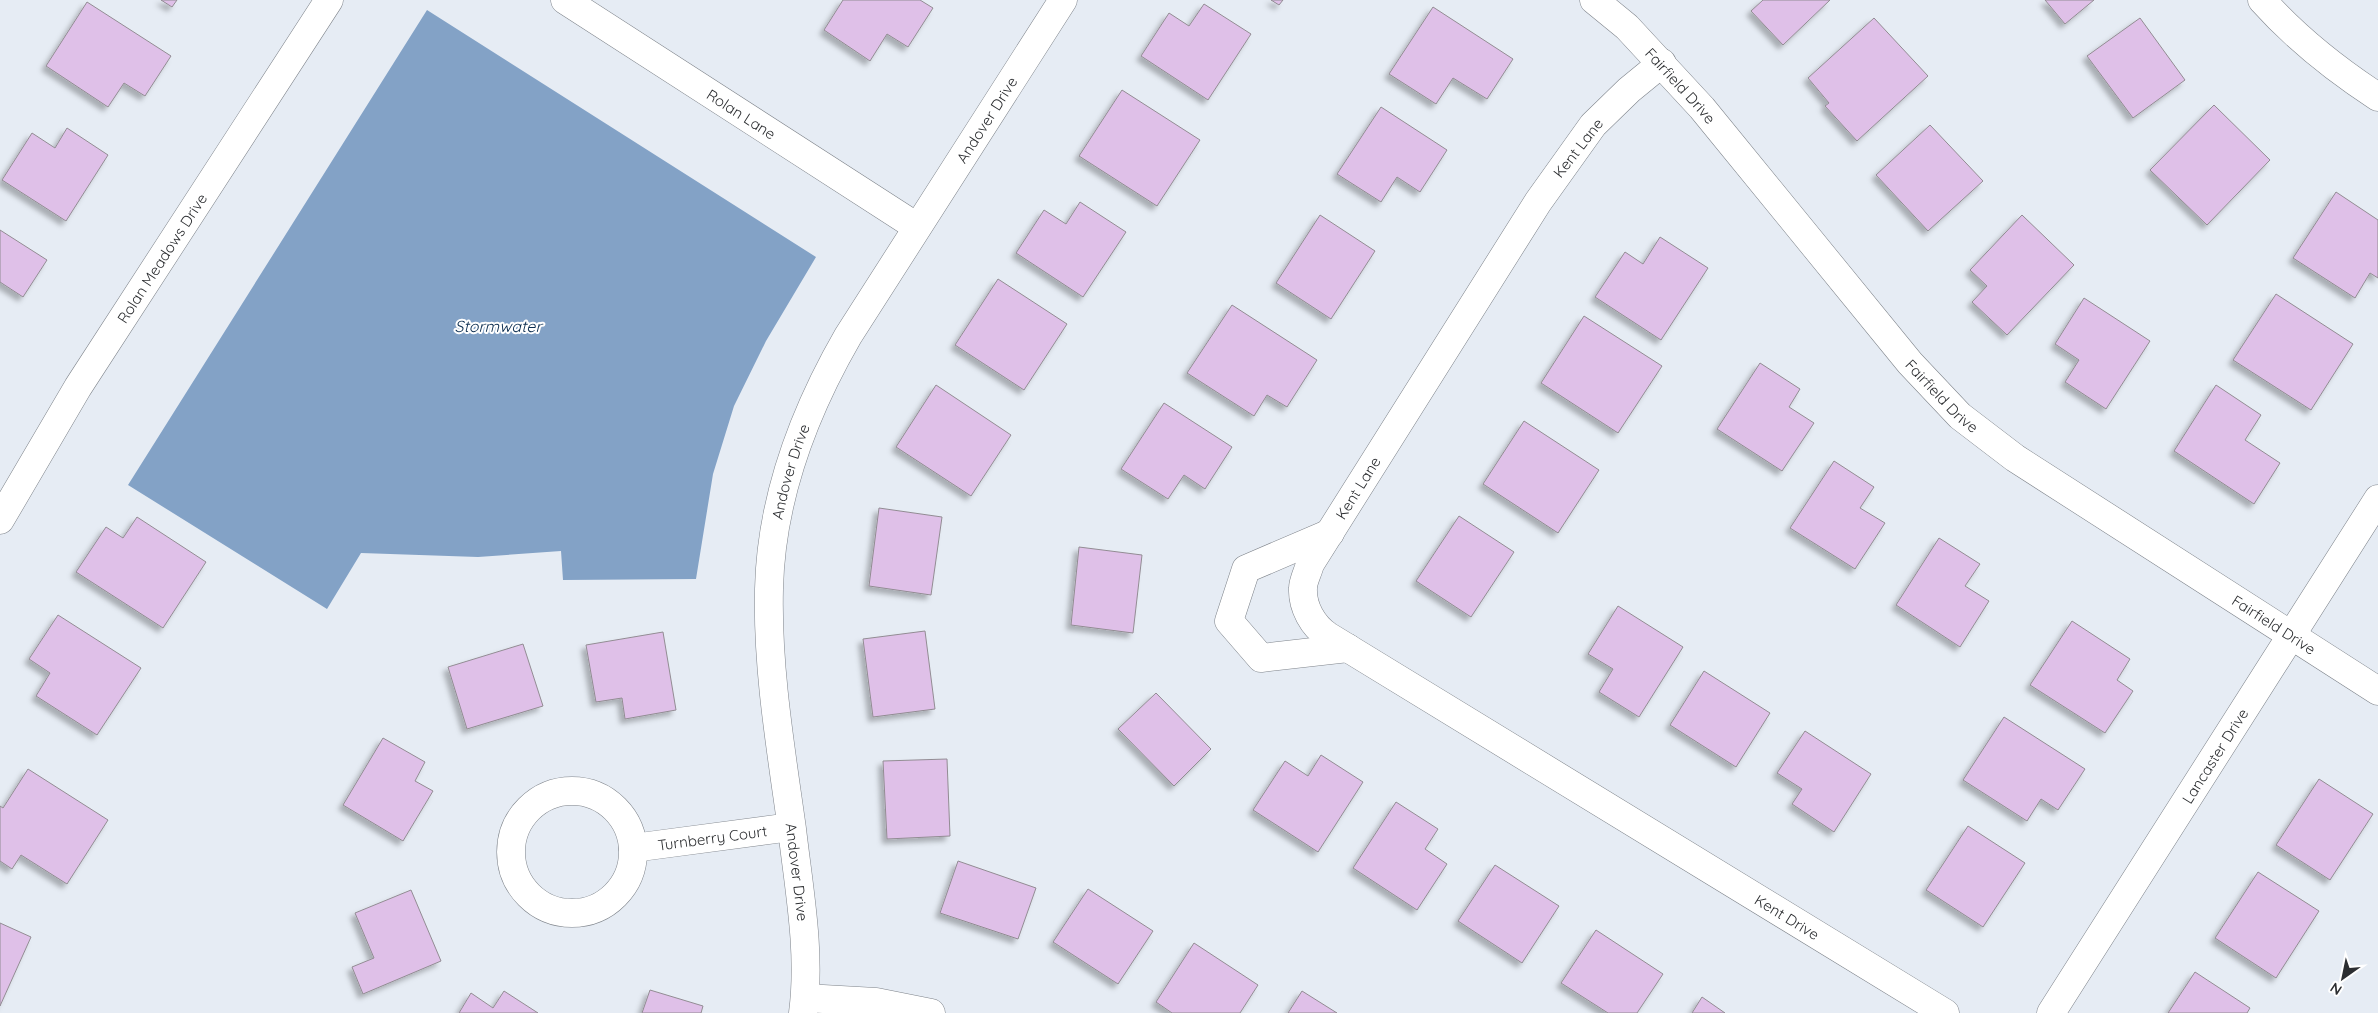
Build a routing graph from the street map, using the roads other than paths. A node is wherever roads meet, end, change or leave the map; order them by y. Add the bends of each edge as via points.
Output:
1 (329, 0) edge
2 (565, 0) edge
3 (1063, 0) edge
4 (1594, 0) edge
5 (2262, 0) edge
6 (1662, 63) junction
7 (2378, 96) edge
8 (917, 227) junction
9 (2378, 499) edge
10 (0, 520) edge
11 (1330, 534) junction
12 (2291, 636) junction
13 (1348, 648) junction
14 (2378, 691) edge
15 (1629, 820) joint
16 (791, 827) junction
17 (633, 848) junction
18 (804, 1006) edge
19 (931, 1013) edge
20 (1945, 1013) edge
21 (2052, 1013) edge

1 - 10 street, Rolan Meadows Drive via 78,387
2 - 8 street, Rolan Lane
3 - 8 street, Andover Drive
4 - 6 street, Fairfield Drive via 1627,27
5 - 7 street via 2293,33 2346,76
6 - 11 street, Kent Lane via 1593,126 1538,202
6 - 12 street, Fairfield Drive via 1910,363 1960,416 2015,458
8 - 16 street, Andover Drive via 826,375 803,425 780,502 772,545 769,589 770,654
9 - 12 street, Lancaster Drive
11 - 13 street, Kent Lane via 1310,564 1303,587 1305,603 1317,629
11 - 13 street via 1246,569 1229,621 1261,658
12 - 14 street, Fairfield Drive
12 - 21 street, Lancaster Drive
13 - 15 street, Kent Lane
15 - 20 street, Kent Drive
16 - 17 street, Turnberry Court
16 - 18 street, Andover Drive via 804,926
17 - 17 street via 629,831 608,802 592,794 557,792 540,799 516,825 510,861 526,894 541,906 558,913 575,914 598,908 618,893 627,880
18 - 19 street via 876,1002

